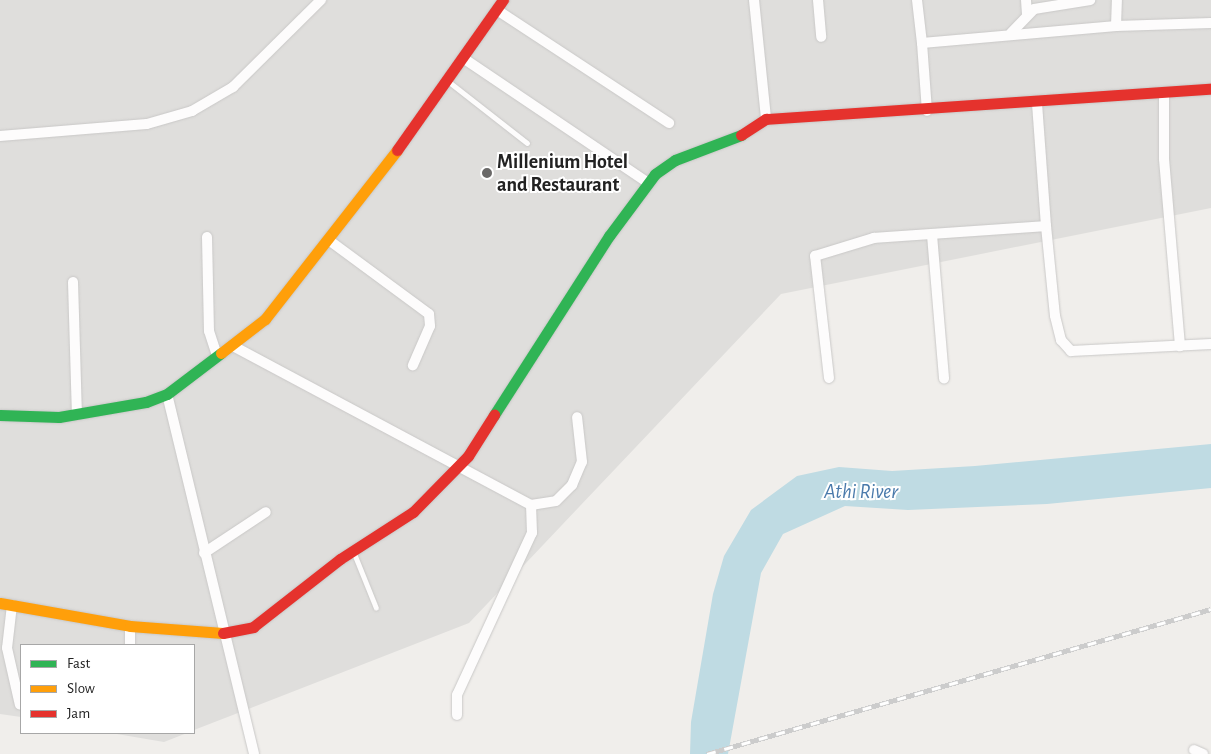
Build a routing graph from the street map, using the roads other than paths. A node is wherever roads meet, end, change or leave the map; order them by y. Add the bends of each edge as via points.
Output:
1 (321, 0) edge
2 (754, 0) edge
3 (818, 0) edge
4 (918, 0) edge
5 (1026, 0) edge
6 (1090, 0) edge
7 (1117, 0) edge
8 (500, 5) edge
9 (1027, 14) junction
10 (1211, 23) edge
11 (1116, 26) junction
12 (1011, 33) junction
13 (820, 37) dead end
14 (922, 43) junction
15 (463, 58) junction
16 (448, 82) junction
17 (1211, 89) edge
18 (1164, 92) junction
19 (1037, 104) junction
20 (927, 111) junction
21 (766, 119) junction
22 (669, 123) dead end
23 (0, 136) edge
24 (527, 143) dead end
25 (647, 182) junction
26 (1046, 226) junction
27 (932, 235) junction
28 (207, 237) dead end
29 (330, 241) junction
30 (73, 282) dead end
31 (1211, 344) edge
32 (233, 346) junction
33 (1180, 346) junction
34 (217, 355) junction
35 (413, 365) dead end
36 (829, 378) dead end
37 (944, 379) dead end
38 (167, 394) junction
39 (0, 415) edge
40 (77, 415) junction
41 (577, 417) dead end
42 (457, 465) junction
43 (531, 505) junction
44 (266, 512) dead end
45 (353, 551) junction
46 (204, 553) junction
47 (0, 603) edge
48 (12, 605) junction
49 (376, 608) dead end
50 (130, 626) junction
51 (226, 633) junction
52 (130, 644) edge
53 (20, 705) dead end
54 (457, 715) dead end
55 (254, 754) edge

1 - 23 street via 233,88 192,111 148,124
2 - 21 street
3 - 13 street
4 - 14 street
5 - 9 street
6 - 9 street
7 - 11 street
8 - 15 street
8 - 22 street
9 - 12 street
10 - 11 street
11 - 12 street
12 - 14 street
14 - 20 street
15 - 16 street
15 - 25 street
16 - 24 lane
16 - 29 street
17 - 18 street
18 - 19 street
18 - 33 street via 1164,167
19 - 20 street
19 - 26 street
20 - 21 street
21 - 25 street via 747,133 675,160
25 - 42 street via 490,427
26 - 27 street
26 - 33 street via 1055,316 1065,347 1078,352
27 - 36 street via 866,239 815,256
27 - 37 street
28 - 34 street via 209,332
29 - 32 street via 271,312
29 - 35 street via 429,314 430,326
30 - 40 street
31 - 33 street
32 - 34 street
32 - 42 street
34 - 38 street
38 - 40 street
38 - 46 street
39 - 40 street
41 - 43 street via 582,462 572,485 556,501
42 - 43 street
42 - 45 street via 426,501
43 - 54 street via 532,533 457,694
44 - 46 street
45 - 49 lane
45 - 51 street via 253,626
46 - 51 street
47 - 48 street
48 - 50 street
48 - 53 street via 7,648
50 - 51 street
50 - 52 street
51 - 55 street

